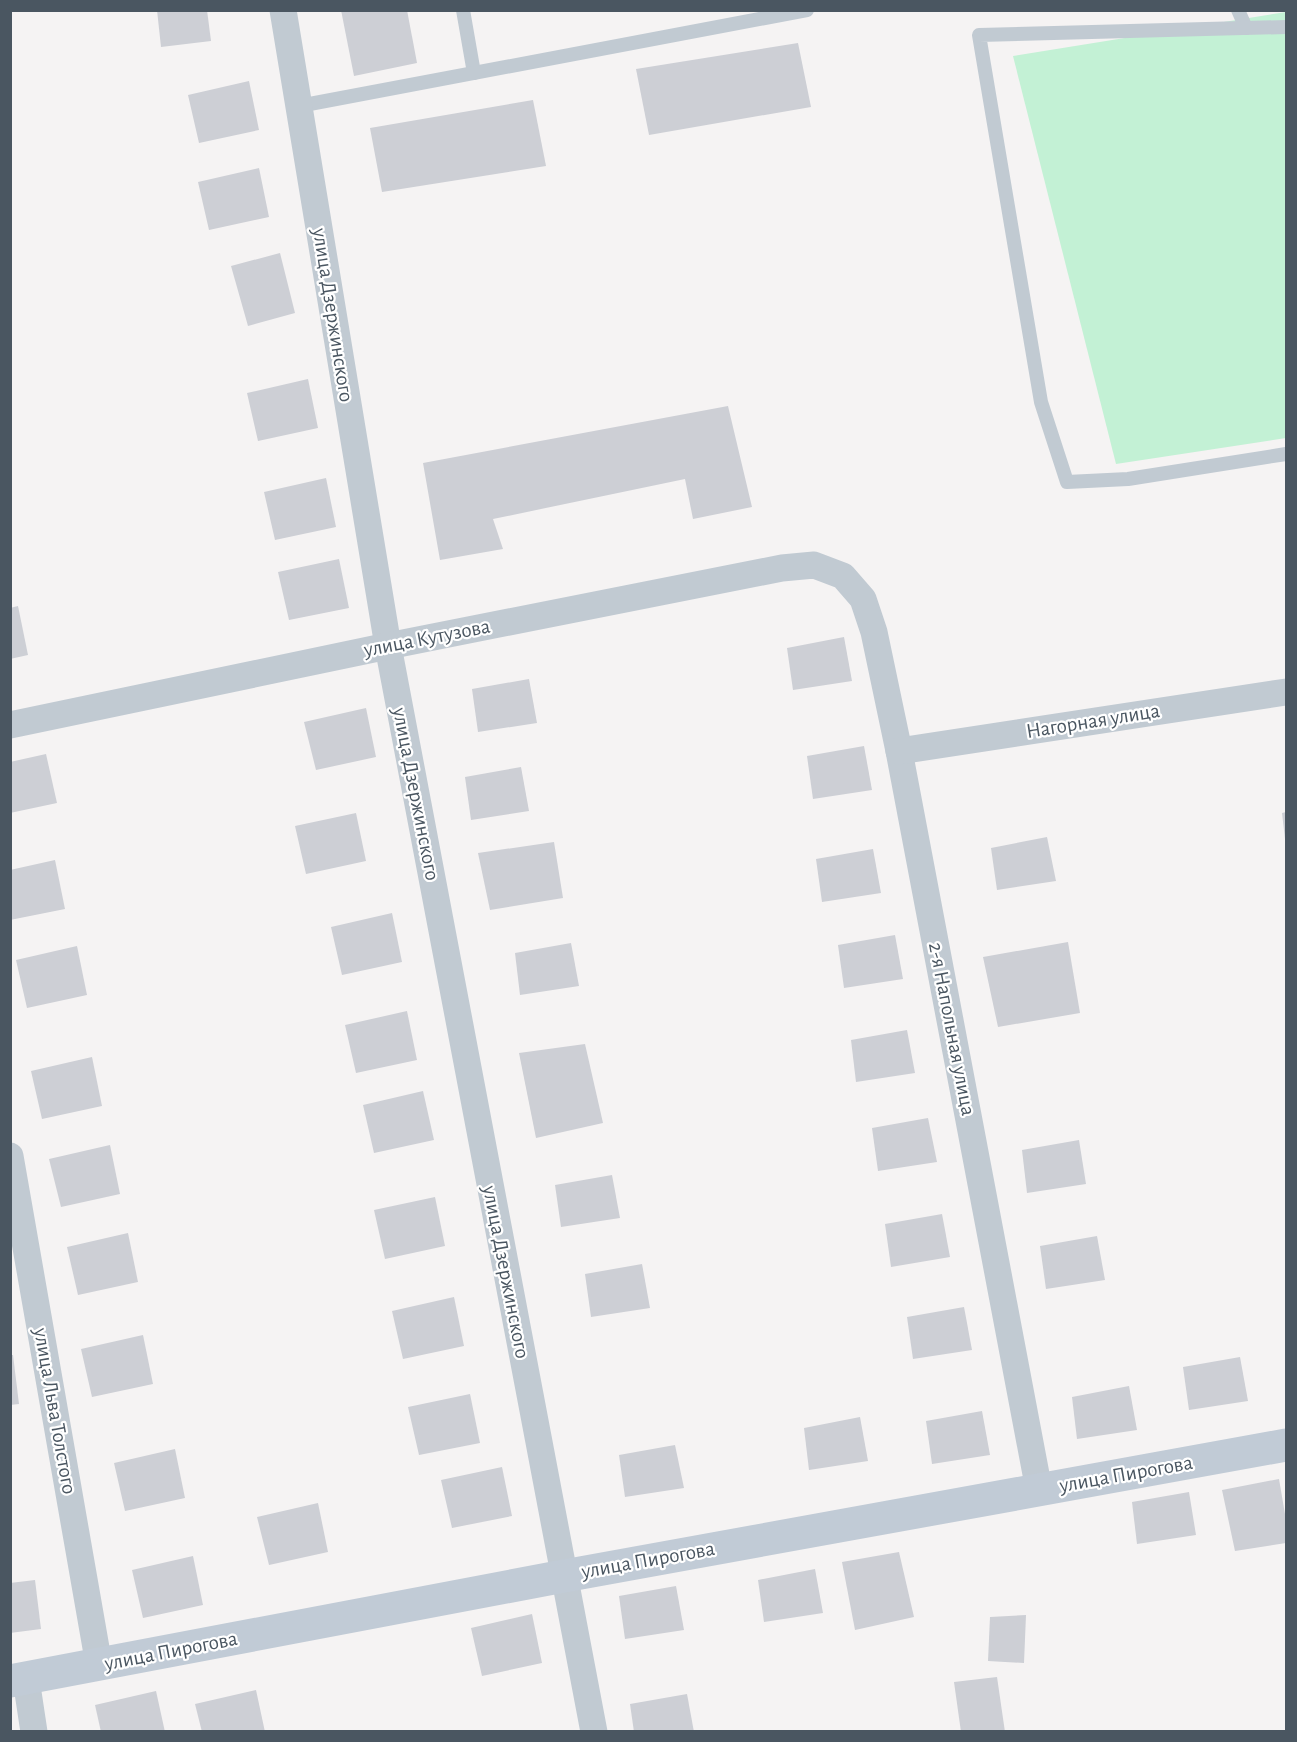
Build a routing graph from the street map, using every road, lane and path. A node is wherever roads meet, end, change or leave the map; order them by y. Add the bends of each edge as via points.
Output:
1 (283, 10) edge
2 (463, 10) edge
3 (807, 10) edge
4 (1238, 10) edge
5 (1287, 27) edge
6 (1246, 28) junction
7 (474, 73) junction
8 (299, 106) junction
9 (1287, 454) edge
10 (843, 576) joint
11 (388, 646) junction
12 (1287, 692) edge
13 (10, 725) edge
14 (900, 751) junction
15 (10, 1156) edge
16 (1287, 1445) edge
17 (1039, 1490) junction
18 (564, 1576) junction
19 (99, 1665) junction
20 (18, 1680) edge
21 (34, 1731) edge
22 (594, 1731) edge

1 - 8 street, улица Дзержинского
2 - 7 lane
3 - 7 lane
4 - 6 lane
5 - 6 lane
6 - 9 lane via 979,35 1041,402 1067,482 1128,479
7 - 8 lane
8 - 11 street, улица Дзержинского
10 - 11 street, улица Кутузова via 814,565 782,568
10 - 14 street, 2-я Напольная улица via 863,599 874,632
11 - 13 street, улица Кутузова
11 - 18 street, улица Дзержинского
12 - 14 street, Нагорная улица
14 - 17 street, 2-я Напольная улица
15 - 19 street, улица Льва Толстого
16 - 17 street, улица Пирогова
17 - 18 street, улица Пирогова
18 - 19 street, улица Пирогова
18 - 22 street, улица Дзержинского
19 - 20 street, улица Пирогова
20 - 21 street

